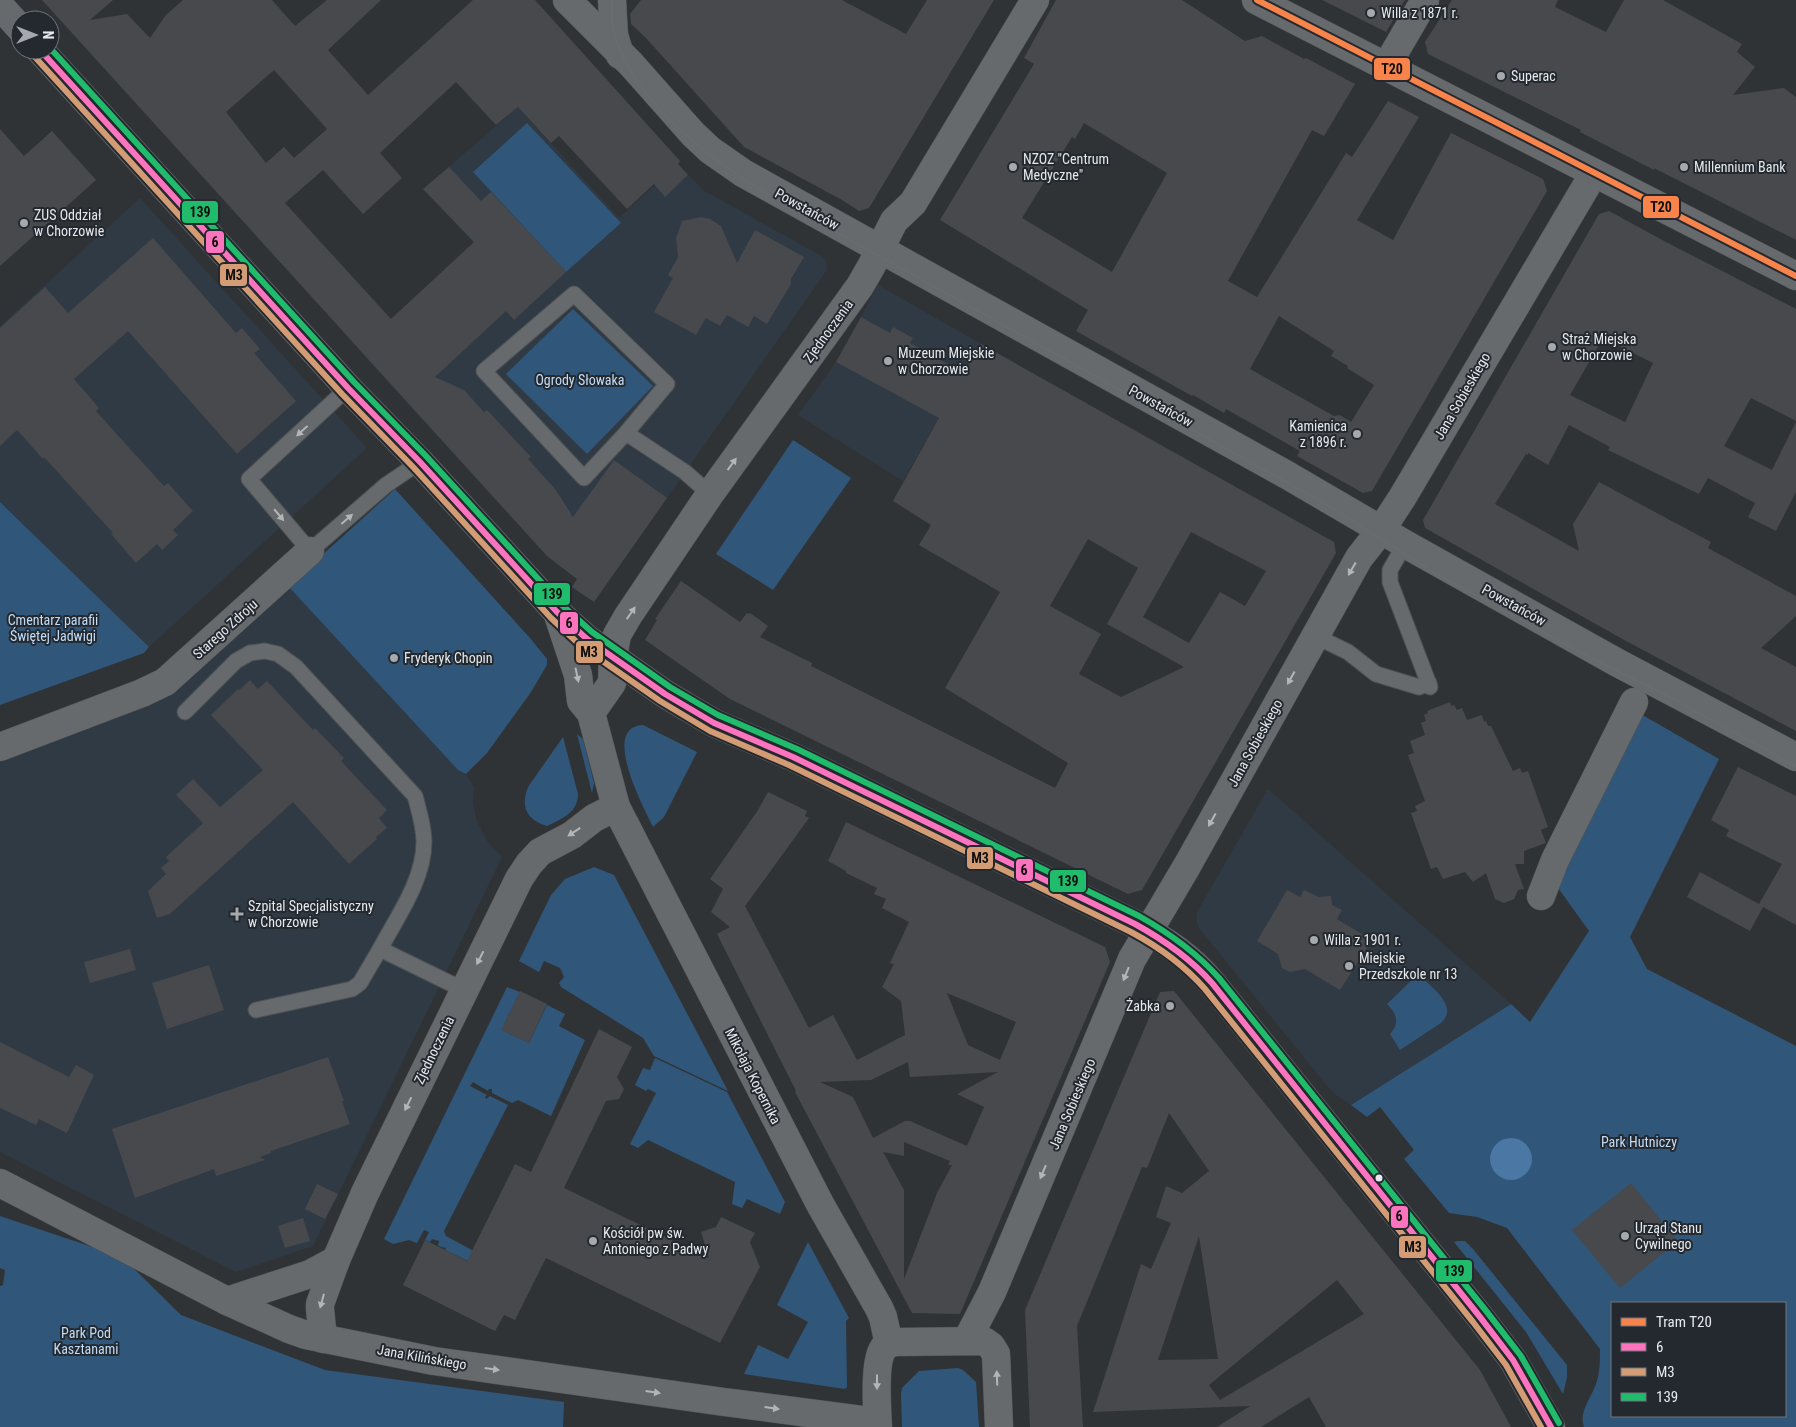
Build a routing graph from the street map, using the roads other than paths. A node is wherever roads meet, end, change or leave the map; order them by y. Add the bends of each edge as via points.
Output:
1 (568, 0) edge
2 (612, 0) edge
3 (1035, 0) edge
4 (1256, 0) edge
5 (1425, 0) edge
6 (0, 6) edge
7 (10, 17) edge
8 (620, 55) junction
9 (49, 60) edge
10 (1386, 67) junction
11 (1594, 173) junction
12 (880, 250) junction
13 (1796, 276) edge
14 (348, 388) junction
15 (626, 433) junction
16 (420, 462) junction
17 (710, 494) junction
18 (1381, 530) junction
19 (1405, 544) junction
20 (310, 551) junction
21 (557, 612) junction
22 (1315, 636) junction
23 (613, 657) junction
24 (1648, 679) junction
25 (1634, 702) joint
26 (185, 712) dead end
27 (591, 713) junction
28 (0, 747) edge
29 (1796, 757) edge
30 (616, 807) junction
31 (1541, 896) dead end
32 (1149, 931) junction
33 (380, 949) junction
34 (464, 990) junction
35 (256, 1010) dead end
36 (0, 1184) edge
37 (336, 1260) junction
38 (227, 1301) junction
39 (323, 1339) junction
40 (967, 1340) junction
41 (889, 1344) junction
42 (878, 1424) edge
43 (999, 1427) edge
44 (1551, 1427) edge

1 - 8 street, Powstańców
2 - 8 street via 614,35
3 - 12 street, Zjednoczenia via 913,203 894,221
4 - 10 street
5 - 10 street
6 - 7 street
8 - 12 street, Powstańców via 693,134 727,162
9 - 14 street
10 - 11 street
11 - 13 street
11 - 18 street, Jana Sobieskiego
17 -> 12 street, Zjednoczenia via 856,292
12 - 18 street, Powstańców
14 - 16 street
14 -> 20 lane via 249,479
15 - 15 lane via 584,478 484,371 574,294 667,384
15 - 17 lane via 686,472
20 -> 16 lane, Starego Zdroju via 386,485
16 - 21 street
23 -> 17 street, Zjednoczenia via 617,635
18 - 19 street, Powstańców
18 -> 22 street, Jana Sobieskiego via 1359,558
19 - 22 lane via 1390,570 1390,582 1429,685 1419,687 1376,674 1348,652
19 - 24 street, Powstańców
20 - 28 street, Starego Zdroju via 165,682 142,694
21 - 23 street
21 -> 27 street, Mikołaja Kopernika via 578,675 581,701
22 -> 32 street, Jana Sobieskiego
23 - 27 street, Zjednoczenia via 612,683
23 - 32 street via 665,694 714,723 793,757
24 - 25 lane
24 - 29 street, Powstańców
25 - 31 street via 1555,860
26 - 33 lane via 236,661 250,653 265,651 278,654 296,667 415,796 424,843 420,870
27 - 30 street, Mikołaja Kopernika
30 -> 34 street, Zjednoczenia via 547,847 529,864
30 - 41 street, Mikołaja Kopernika via 820,1204 884,1317
32 -> 40 street, Jana Sobieskiego via 1132,959 992,1292
32 - 44 street via 1185,955 1223,997 1506,1351
33 - 34 lane
33 - 35 lane via 360,983 352,989
34 -> 37 street, Zjednoczenia
36 - 38 street, Jana Kilińskiego
37 - 38 street via 310,1274
37 -> 39 street, Zjednoczenia via 320,1304
38 - 39 street, Jana Kilińskiego via 289,1329
39 -> 42 street, Jana Kilińskiego via 434,1361
40 - 41 street
43 -> 40 street via 996,1354 984,1341
41 -> 42 street via 877,1361

